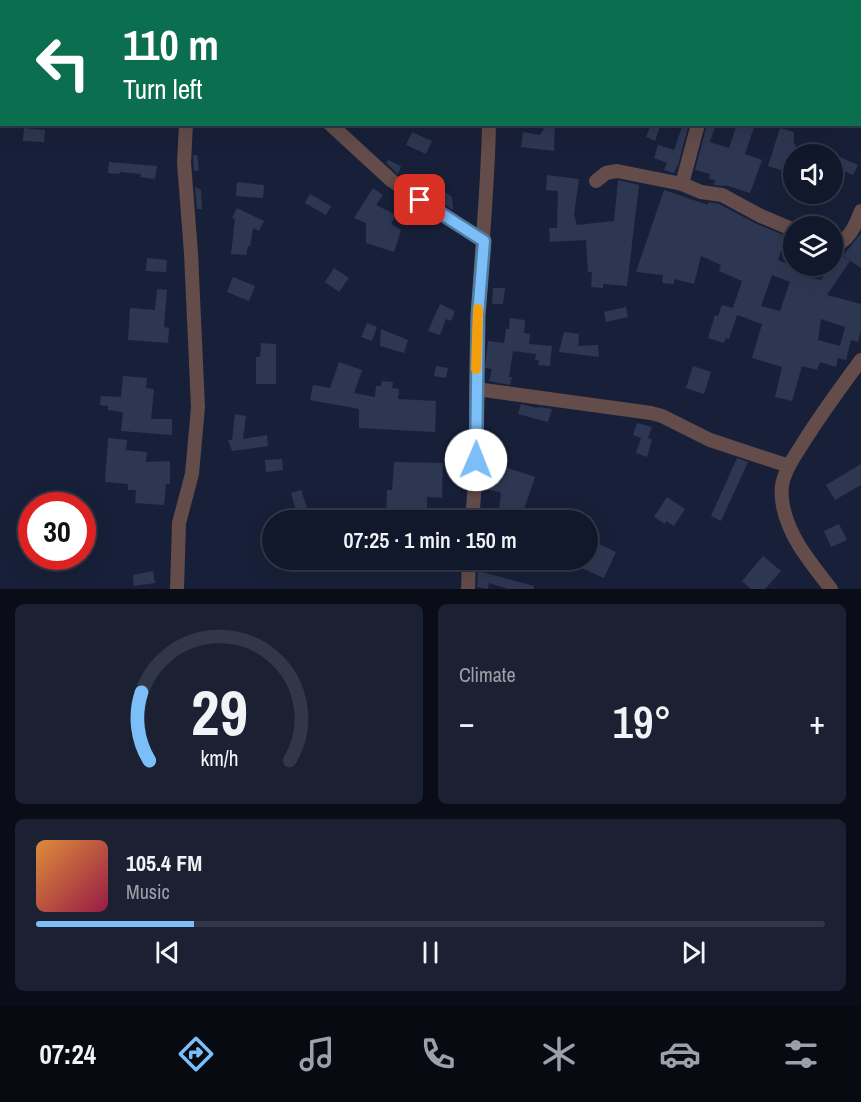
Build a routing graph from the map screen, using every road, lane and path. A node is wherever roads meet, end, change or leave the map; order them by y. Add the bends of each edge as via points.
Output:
1 (186, 126) edge
2 (332, 126) edge
3 (489, 126) edge
4 (697, 126) edge
5 (596, 181) dead end
6 (682, 184) junction
7 (861, 211) edge
8 (783, 225) edge
9 (484, 241) junction
10 (843, 242) edge
11 (861, 360) edge
12 (476, 389) junction
13 (789, 466) junction
14 (473, 510) edge
15 (469, 570) edge
16 (177, 589) edge
17 (468, 589) edge
18 (831, 589) edge

1 - 16 street via 184,163 198,407 193,466 178,529
2 - 9 street via 392,181
3 - 9 street
4 - 6 street
5 - 6 street via 617,171
6 - 8 street via 722,195
7 - 10 street
9 - 12 street
11 - 13 street
12 - 13 street via 651,413 710,441
12 - 14 street
13 - 18 street via 782,491 788,521 798,543
15 - 17 street

